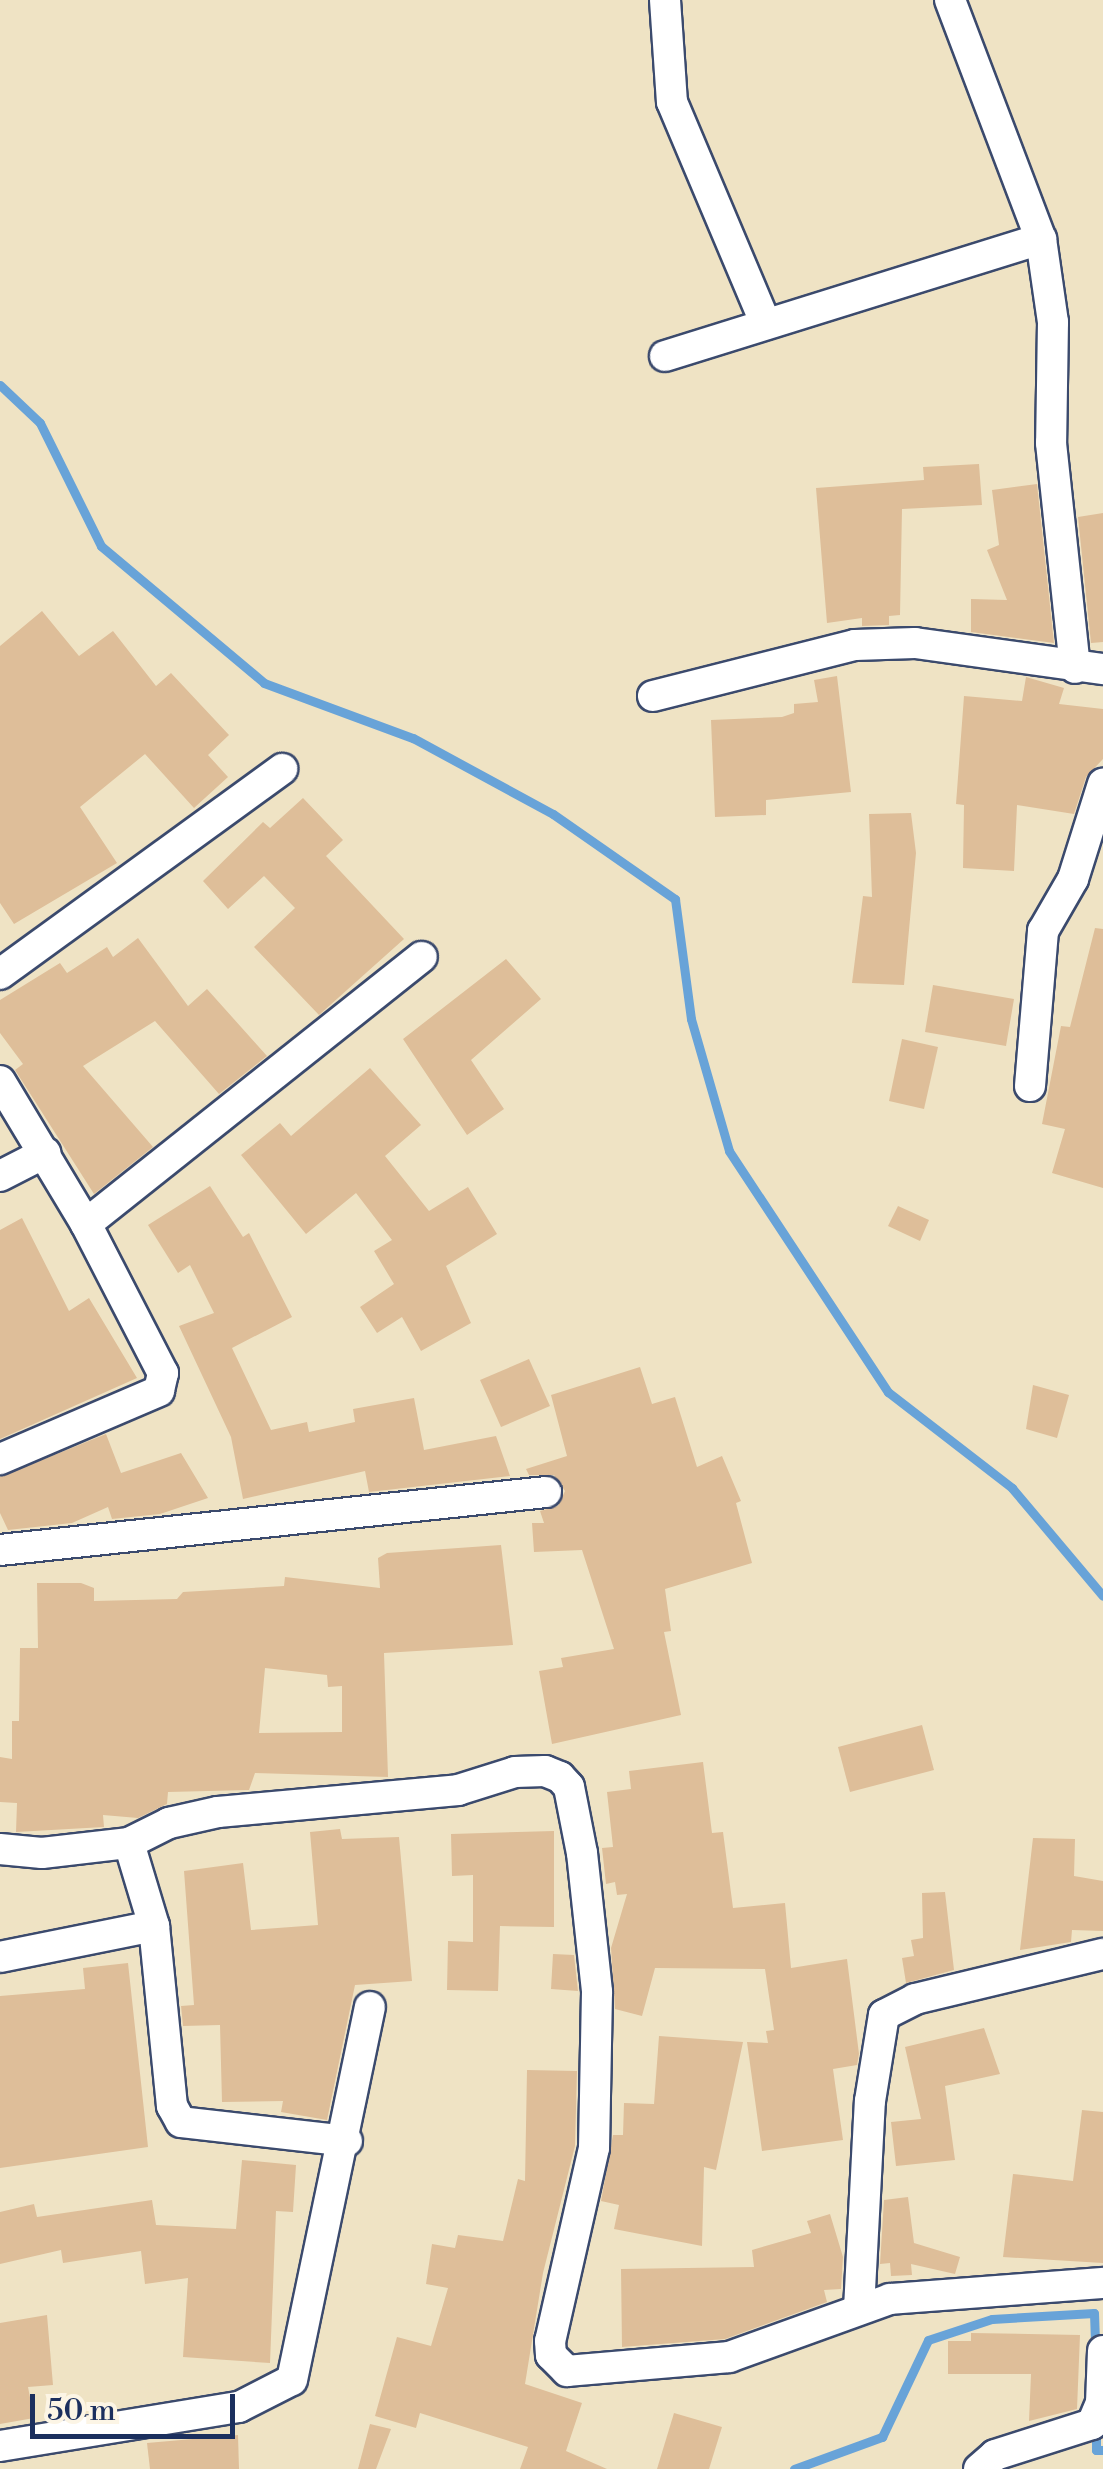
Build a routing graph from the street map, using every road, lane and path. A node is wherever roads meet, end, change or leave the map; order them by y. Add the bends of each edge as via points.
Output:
1 (665, 0) edge
2 (950, 0) edge
3 (1040, 239) junction
4 (766, 324) junction
5 (665, 356) dead end
6 (1089, 669) edge
7 (652, 696) dead end
8 (282, 769) dead end
9 (1103, 784) edge
10 (422, 958) dead end
11 (0, 974) edge
12 (0, 1080) edge
13 (1030, 1086) dead end
14 (45, 1153) junction
15 (0, 1176) edge
16 (86, 1224) junction
17 (0, 1458) edge
18 (546, 1492) dead end
19 (0, 1550) edge
20 (130, 1843) junction
21 (0, 1850) edge
22 (154, 1926) junction
23 (1103, 1954) edge
24 (0, 1957) edge
25 (370, 2007) dead end
26 (346, 2141) junction
27 (1103, 2284) edge
28 (859, 2309) junction
29 (1103, 2351) edge
30 (6, 2453) edge
31 (979, 2469) edge

1 - 4 street via 672,102
2 - 3 street
3 - 4 street
3 - 6 street via 1053,322 1051,443
4 - 5 street
6 - 7 street via 915,643 855,645
8 - 11 street
9 - 13 street via 1073,879 1043,931
10 - 16 street via 241,1108
12 - 14 street
14 - 15 street
14 - 16 street
16 - 17 street via 160,1357 162,1384
18 - 19 street
20 - 21 street via 42,1853
20 - 22 street
20 - 28 street via 170,1823 218,1812 458,1790 515,1772 560,1777 569,1787 582,1852 598,2068 594,2148 551,2355 567,2371 584,2372 729,2357
22 - 24 street
22 - 26 street via 172,2106 181,2122
23 - 28 street via 904,2002 884,2015 870,2101
25 - 26 street
26 - 30 street via 326,2199 296,2369 285,2387 239,2406
27 - 28 street via 958,2291
29 - 31 street via 1101,2403 1092,2424 995,2454

